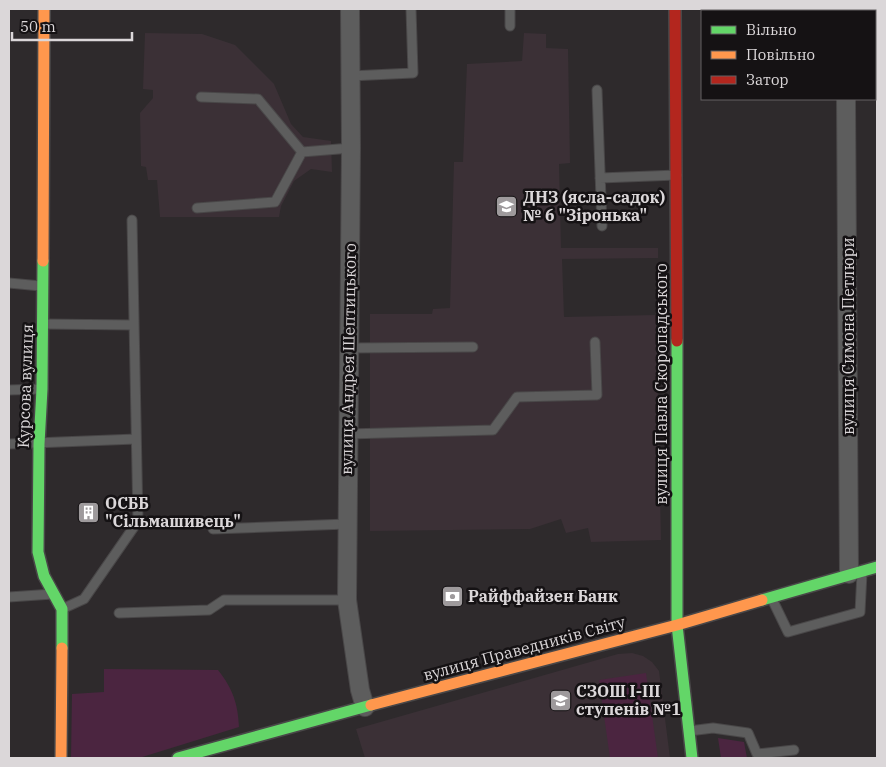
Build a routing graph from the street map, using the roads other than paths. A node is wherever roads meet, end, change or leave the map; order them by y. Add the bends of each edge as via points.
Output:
1 (44, 9) edge
2 (350, 9) edge
3 (411, 9) edge
4 (510, 9) edge
5 (675, 9) edge
6 (510, 26) dead end
7 (350, 76) junction
8 (597, 90) dead end
9 (201, 97) dead end
10 (846, 100) edge
11 (351, 148) junction
12 (302, 152) junction
13 (677, 175) junction
14 (600, 178) junction
15 (197, 208) dead end
16 (132, 220) dead end
17 (602, 226) dead end
18 (9, 283) edge
19 (43, 287) junction
20 (43, 324) junction
21 (134, 325) junction
22 (595, 342) dead end
23 (473, 347) dead end
24 (348, 348) junction
25 (42, 389) junction
26 (9, 390) edge
27 (348, 434) junction
28 (136, 439) junction
29 (9, 444) edge
30 (39, 444) junction
31 (347, 524) junction
32 (213, 529) dead end
33 (877, 567) edge
34 (856, 572) junction
35 (56, 594) junction
36 (9, 597) edge
37 (770, 597) junction
38 (348, 600) junction
39 (62, 609) junction
40 (119, 614) dead end
41 (677, 625) junction
42 (365, 707) junction
43 (689, 731) junction
44 (794, 750) dead end
45 (62, 758) edge
46 (178, 758) edge
47 (692, 758) edge

1 - 19 street, Курсова вулиця
2 - 7 street, вулиця Андрея Шептицького
3 - 7 lane via 413,73
4 - 6 lane
5 - 13 street, вулиця Павла Скоропадського
7 - 11 street, вулиця Андрея Шептицького
8 - 14 lane
9 - 12 lane via 258,99
10 - 34 street, вулиця Симона Петлюри
11 - 12 lane
11 - 24 street, вулиця Андрея Шептицького
12 - 15 lane via 275,202
13 - 14 lane
13 - 41 street, вулиця Павла Скоропадського
14 - 17 lane
16 - 21 lane
18 - 19 lane
19 - 20 street, Курсова вулиця
20 - 21 lane
20 - 25 street, Курсова вулиця
21 - 28 lane
22 - 27 lane via 597,395 517,397 493,430
23 - 24 lane
24 - 27 street, вулиця Андрея Шептицького
25 - 26 lane
25 - 30 street, Курсова вулиця
27 - 31 street, вулиця Андрея Шептицького
28 - 30 lane
28 - 39 lane via 138,521 84,599
29 - 30 lane
30 - 35 street, Курсова вулиця via 38,552 44,576
31 - 32 lane
31 - 38 street, вулиця Андрея Шептицького
33 - 34 street, вулиця Праведників Світу
34 - 37 street, вулиця Праведників Світу
34 - 37 lane via 860,612 788,632
35 - 36 lane
35 - 39 street, Курсова вулиця
37 - 41 street, вулиця Праведників Світу
38 - 40 lane via 224,600 208,610
38 - 42 street, вулиця Андрея Шептицького
39 - 45 street, Курсова вулиця
41 - 42 street, вулиця Праведників Світу
41 - 43 street, вулиця Павла Скоропадського
42 - 46 street, вулиця Праведників Світу
43 - 44 lane via 713,728 748,733 757,754
43 - 47 street, вулиця Павла Скоропадського

